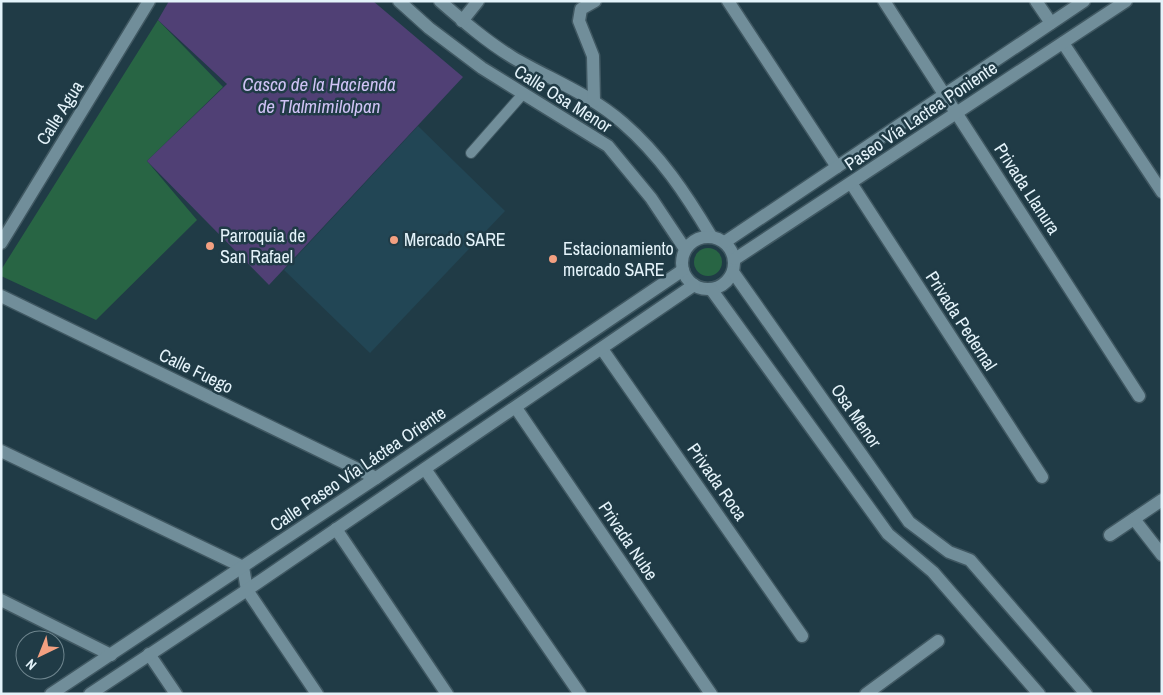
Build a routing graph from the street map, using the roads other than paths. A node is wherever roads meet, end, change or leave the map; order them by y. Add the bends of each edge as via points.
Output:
1 (149, 1) edge
2 (399, 1) edge
3 (440, 1) edge
4 (478, 1) edge
5 (595, 1) edge
6 (728, 1) edge
7 (884, 1) edge
8 (1036, 1) edge
9 (1084, 1) edge
10 (1126, 1) edge
11 (462, 21) junction
12 (1051, 23) junction
13 (1063, 43) junction
14 (944, 93) junction
15 (522, 95) junction
16 (594, 101) junction
17 (958, 112) junction
18 (471, 153) dead end
19 (837, 168) junction
20 (851, 184) junction
21 (1162, 192) edge
22 (711, 236) junction
23 (725, 242) junction
24 (1, 243) edge
25 (686, 249) junction
26 (735, 258) junction
27 (683, 270) junction
28 (733, 272) junction
29 (694, 285) junction
30 (711, 289) junction
31 (1, 296) edge
32 (602, 349) junction
33 (1138, 396) dead end
34 (516, 408) junction
35 (1, 451) edge
36 (425, 469) junction
37 (1042, 477) dead end
38 (376, 478) junction
39 (1162, 500) edge
40 (1134, 519) junction
41 (336, 529) junction
42 (1110, 535) dead end
43 (1162, 555) edge
44 (243, 567) junction
45 (247, 590) junction
46 (1, 600) edge
47 (802, 636) dead end
48 (938, 641) dead end
49 (149, 654) junction
50 (111, 655) junction
51 (871, 692) edge
52 (51, 694) edge
53 (90, 694) edge
54 (176, 694) edge
55 (317, 694) edge
56 (447, 694) edge
57 (580, 694) edge
58 (711, 694) edge
59 (1039, 694) edge
60 (1086, 694) edge

1 - 24 street, Calle Agua
2 - 15 street, Calle Osa Menor via 429,28
3 - 11 street, Calle Osa Menor
4 - 11 street
5 - 16 street via 581,10 579,21 594,56
6 - 19 street
7 - 14 street, Privada Llanura
8 - 12 street
9 - 12 street
10 - 13 street, Paseo Vía Lactea Poniente
11 - 16 street, Calle Osa Menor via 513,58
12 - 14 street
13 - 17 street, Paseo Vía Lactea Poniente
13 - 21 street
14 - 17 street, Privada Llanura
14 - 19 street
15 - 18 lane
15 - 25 street, Calle Osa Menor via 608,146 651,198
16 - 22 street, Calle Osa Menor via 622,122 675,178
17 - 20 street, Paseo Vía Lactea Poniente
17 - 33 street, Privada Llanura
19 - 23 street
20 - 26 street, Paseo Vía Lactea Poniente
20 - 37 street, Privada Pedernal
22 - 23 street
22 - 25 street via 696,239
23 - 26 street
25 - 27 street via 682,259
26 - 28 street
27 - 29 street
27 - 38 street, Calle Paseo Vía Láctea Oriente
28 - 30 street via 725,284
28 - 60 street, Osa Menor via 909,522 950,552 970,560
29 - 30 street
29 - 32 street
30 - 59 street via 888,534 933,572
31 - 38 street, Calle Fuego
32 - 34 street
32 - 47 street, Privada Roca
34 - 36 street
34 - 58 street, Privada Nube
35 - 44 street
36 - 41 street
36 - 57 street
38 - 44 street, Calle Paseo Vía Láctea Oriente
39 - 40 street
40 - 42 street
40 - 43 street
41 - 45 street
41 - 56 street
44 - 45 street
44 - 50 street, Calle Paseo Vía Láctea Oriente
45 - 49 street
45 - 55 street
46 - 50 street
48 - 51 street
49 - 53 street
49 - 54 street
50 - 52 street, Calle Paseo Vía Láctea Oriente

